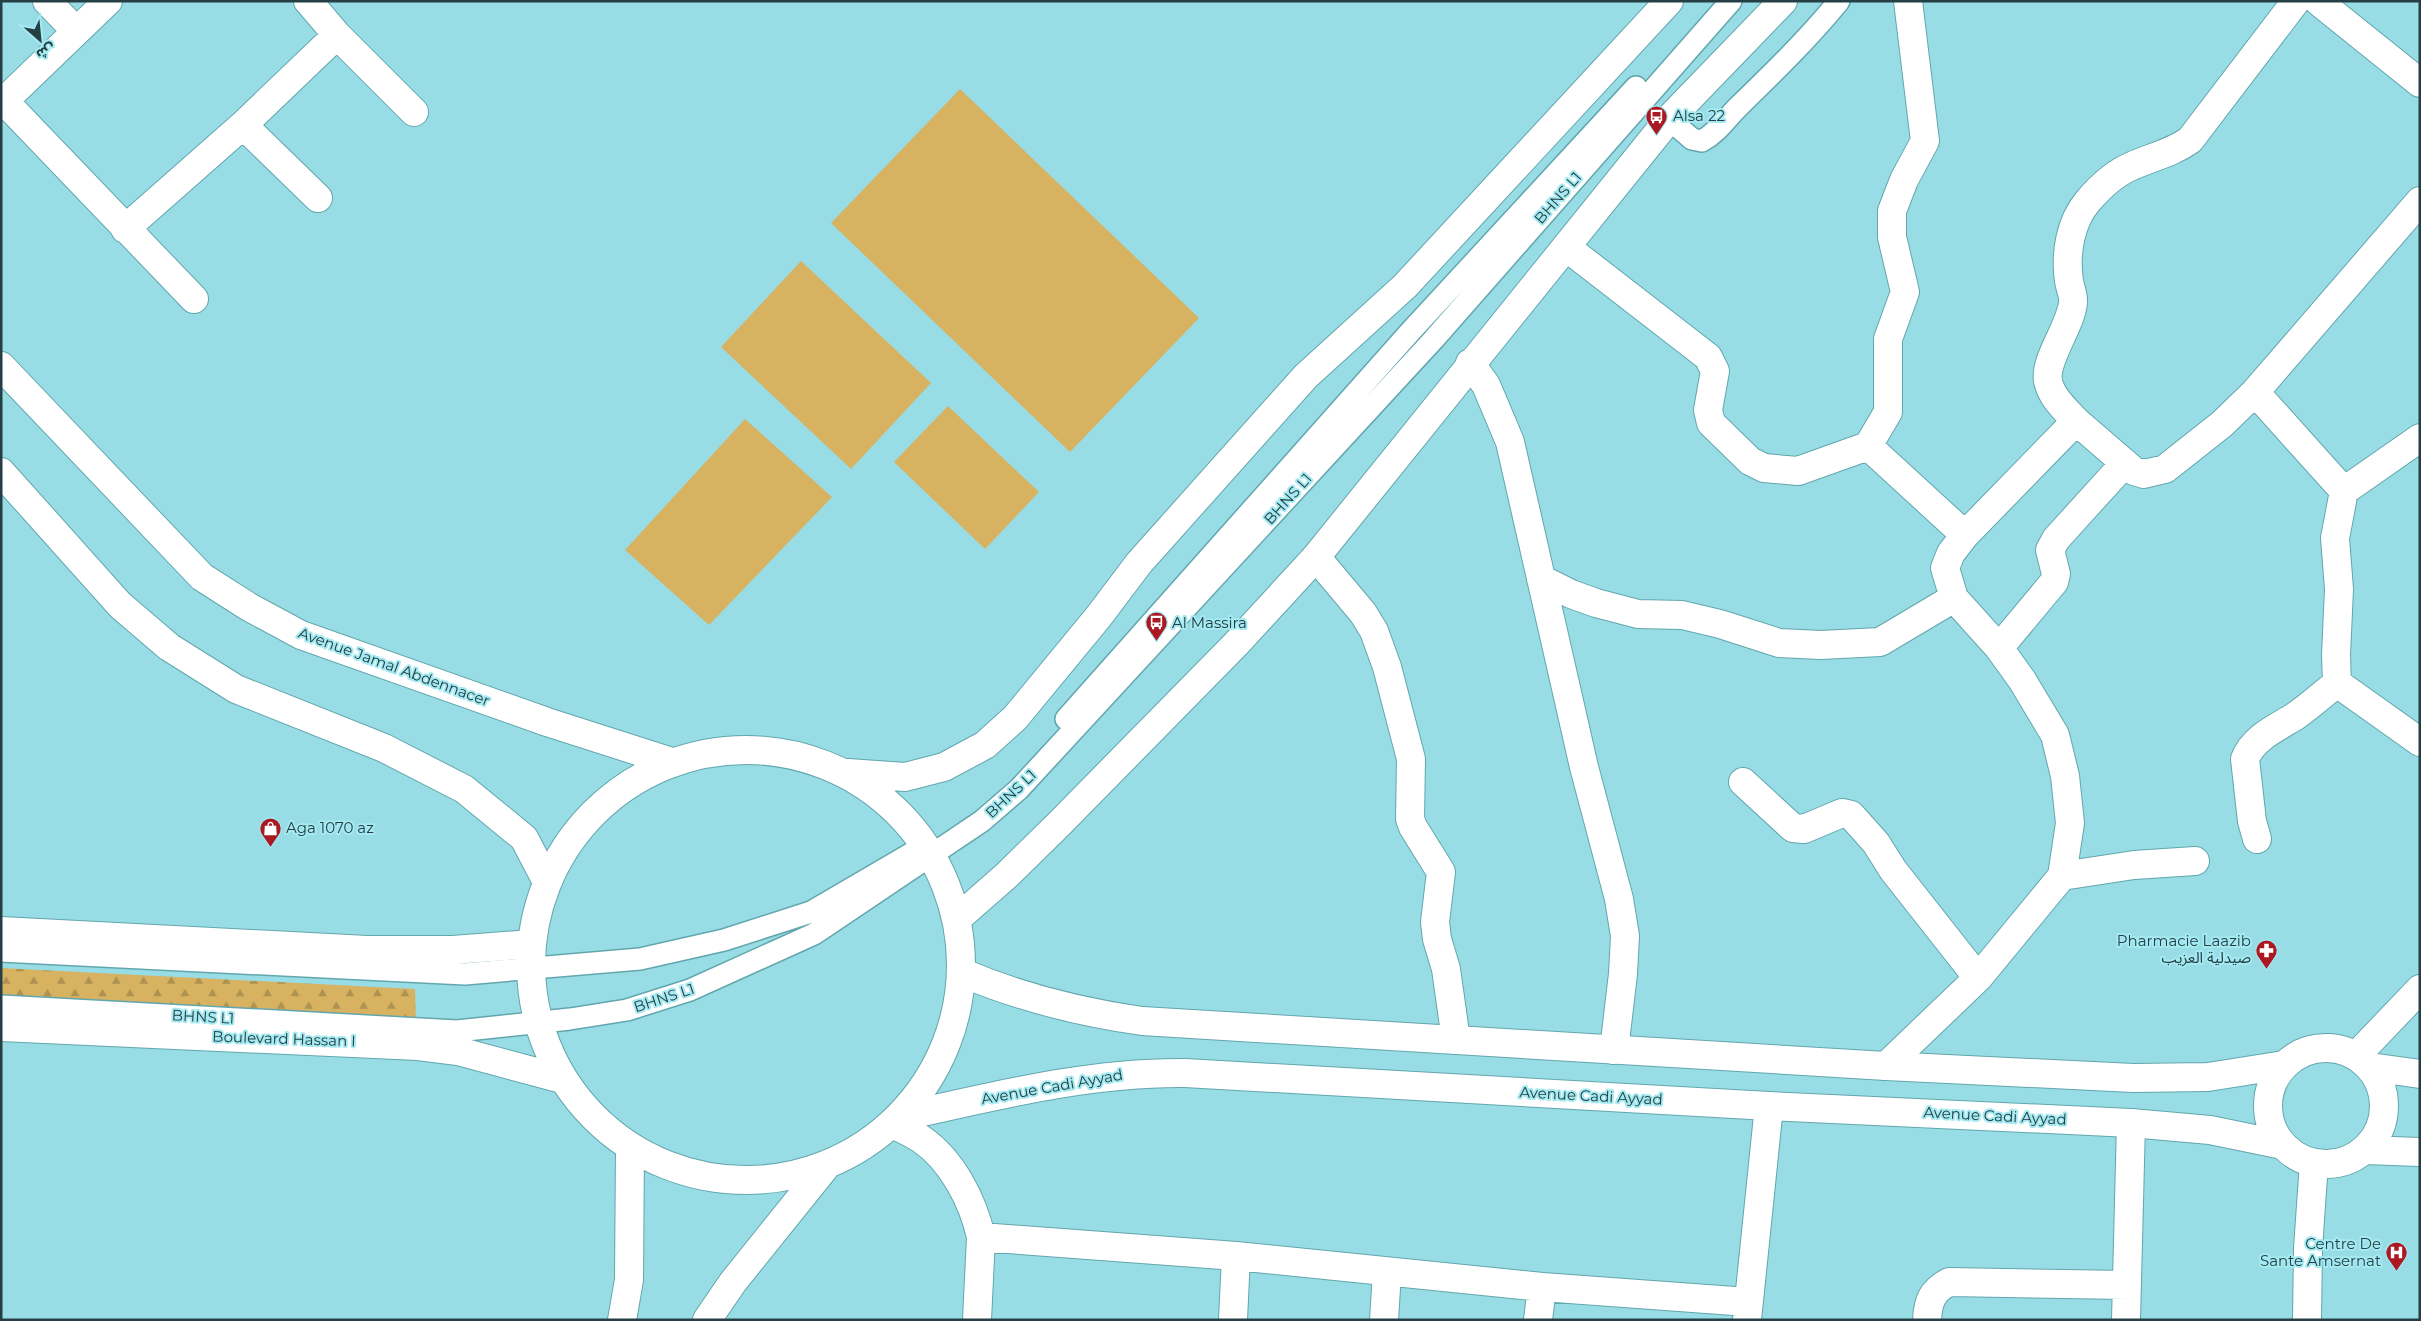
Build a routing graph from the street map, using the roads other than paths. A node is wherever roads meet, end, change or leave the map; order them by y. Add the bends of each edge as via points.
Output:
1 (48, 1) edge
2 (108, 1) edge
3 (308, 1) edge
4 (1669, 1) edge
5 (1715, 1) edge
6 (1731, 1) edge
7 (1783, 1) edge
8 (1839, 1) edge
9 (1908, 1) edge
10 (2296, 1) edge
11 (2318, 1) edge
12 (76, 32) junction
13 (337, 35) junction
14 (2420, 83) edge
15 (3, 103) edge
16 (414, 112) dead end
17 (1669, 119) junction
18 (243, 125) junction
19 (318, 198) dead end
20 (2420, 201) edge
21 (125, 229) junction
22 (1566, 247) junction
23 (194, 299) dead end
24 (1470, 363) junction
25 (1, 366) edge
26 (2255, 392) junction
27 (2076, 421) junction
28 (2420, 438) edge
29 (1868, 446) junction
30 (2125, 463) junction
31 (3, 476) edge
32 (2344, 491) junction
33 (1965, 534) junction
34 (1316, 557) junction
35 (1541, 579) junction
36 (1954, 598) junction
37 (1999, 648) junction
38 (2337, 683) junction
39 (2420, 742) edge
40 (672, 762) junction
41 (847, 773) junction
42 (1743, 782) dead end
43 (2257, 839) dead end
44 (929, 850) junction
45 (2195, 861) dead end
46 (2062, 876) junction
47 (547, 882) junction
48 (958, 918) junction
49 (1, 931) edge
50 (1, 951) edge
51 (530, 956) junction
52 (963, 973) junction
53 (1978, 978) junction
54 (2420, 989) edge
55 (1, 1006) edge
56 (539, 1022) junction
57 (1, 1027) edge
58 (1456, 1040) junction
59 (1614, 1050) junction
60 (2363, 1061) junction
61 (2284, 1065) junction
62 (1886, 1066) junction
63 (2420, 1074) edge
64 (562, 1079) junction
65 (1769, 1106) junction
66 (897, 1120) junction
67 (2131, 1123) junction
68 (2283, 1145) junction
69 (630, 1148) junction
70 (2365, 1150) junction
71 (2420, 1152) edge
72 (2314, 1163) junction
73 (827, 1165) junction
74 (980, 1237) junction
75 (1236, 1256) junction
76 (1387, 1272) junction
77 (2127, 1285) junction
78 (1542, 1287) junction
79 (1748, 1311) edge
80 (622, 1320) edge
81 (706, 1320) edge
82 (977, 1320) edge
83 (1233, 1320) edge
84 (1384, 1320) edge
85 (1538, 1320) edge
86 (1927, 1320) edge
87 (2126, 1320) edge
88 (2307, 1320) edge

1 - 12 street
2 - 12 street
3 - 13 street
4 - 41 street via 1406,286 1306,376 1139,563 1015,718 984,745 944,767 905,777
5 - 44 lane, BHNS L1 via 1410,332 1018,773
6 - 44 lane, BHNS L1 via 1434,339 1020,789 982,821
7 - 17 street
8 - 17 lane via 1808,39 1712,136 1702,141 1692,139
9 - 29 street via 1925,141 1892,211 1892,237 1905,292 1888,339 1888,412
10 - 27 street via 2190,140 2174,151 2131,166 2114,176 2082,211 2069,241 2068,266 2074,301 2069,324 2047,370 2054,395
11 - 14 street
12 - 15 street
13 - 16 street
13 - 18 street
15 - 21 street
17 - 22 street
18 - 19 street
18 - 21 street
20 - 26 street
21 - 23 street
22 - 24 street
22 - 29 street via 1708,357 1715,371 1708,410 1711,423 1750,461 1764,468 1798,471
24 - 34 street
24 - 35 street via 1486,385 1510,442
25 - 40 street, Avenue Jamal Abdennacer via 202,577 249,607 301,635 547,722
26 - 30 street via 2222,424 2165,469 2144,474
26 - 32 street
27 - 30 street
27 - 33 street
28 - 32 street
29 - 33 street
30 - 37 street via 2056,539 2050,550 2056,574 2054,582
31 - 47 street via 120,604 169,647 236,689 384,748 464,789 524,838
32 - 38 street via 2335,538 2339,589
33 - 36 street via 1950,553 1945,568
34 - 48 street via 1236,644 1059,824
34 - 58 street via 1363,613 1374,631 1386,667 1411,759 1410,819 1441,872 1435,922 1446,969
35 - 36 street via 1571,594 1638,614 1682,614 1779,643 1821,645 1880,642
35 - 59 street via 1625,936
36 - 37 street
37 - 46 street via 2055,735 2065,776 2070,823
38 - 39 street
38 - 43 street via 2294,717 2269,730 2247,752 2245,759 2252,821
40 - 41 street via 730,750 790,754
40 - 47 street via 620,790 591,817 577,831
41 - 44 street via 885,798
42 - 53 street via 1798,830 1842,813 1851,814
44 - 48 street
44 - 51 lane, BHNS L1 via 811,912 724,940 640,959
44 - 56 lane, BHNS L1 via 814,934 690,990 627,1010
45 - 46 street via 2134,865
46 - 53 street
47 - 51 street
48 - 52 street
49 - 51 street
50 - 51 lane, BHNS L1 via 465,974
51 - 56 street
52 - 58 street via 1052,1005 1142,1021
52 - 66 street via 958,1013 945,1051 926,1086
53 - 62 street
54 - 60 street
55 - 56 lane, BHNS L1 via 456,1031
56 - 64 street via 542,1037
57 - 64 street, Boulevard Hassan I via 418,1046 458,1051
58 - 59 street
59 - 62 street
60 - 61 street via 2337,1049 2318,1048 2300,1054
60 - 63 street
60 - 70 street via 2380,1082 2385,1100 2377,1135
61 - 62 street via 2247,1073 2171,1079
61 - 68 street via 2275,1077 2268,1105 2274,1134
64 - 69 street via 592,1118
65 - 66 street, Avenue Cadi Ayyad via 1148,1073 1110,1075 1034,1088
65 - 67 street, Avenue Cadi Ayyad
65 - 79 street
66 - 73 street via 862,1148
66 - 74 street via 947,1165 976,1214
67 - 68 street, Avenue Cadi Ayyad via 2210,1130
67 - 77 street
68 - 72 street via 2297,1157
69 - 73 street via 692,1175 760,1180
69 - 80 street via 629,1280
70 - 71 street
70 - 72 street via 2350,1160
72 - 88 street
73 - 81 street
74 - 75 street
74 - 82 street
75 - 76 street
75 - 83 street
76 - 78 street
76 - 84 street
77 - 86 street via 1949,1282 1931,1296
77 - 87 street
78 - 79 street
78 - 85 street

